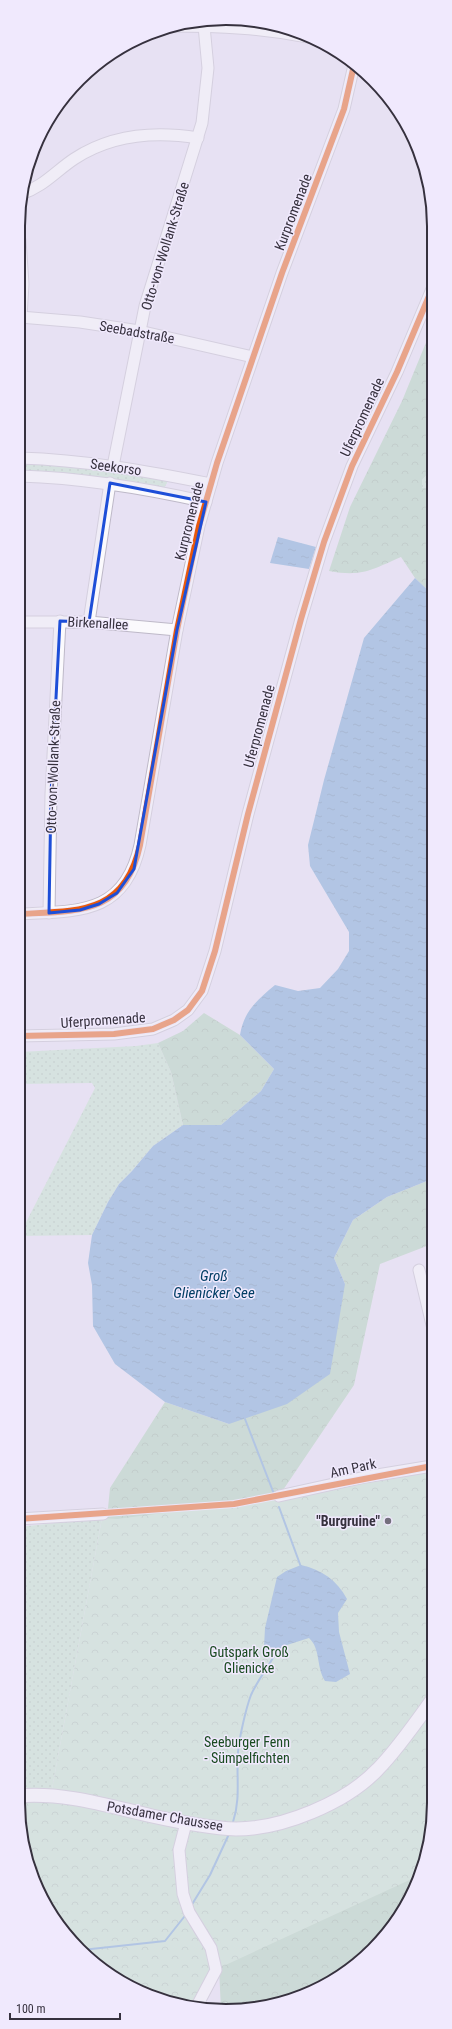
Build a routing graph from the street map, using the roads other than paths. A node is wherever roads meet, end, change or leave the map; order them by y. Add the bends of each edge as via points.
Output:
1 (204, 26) edge
2 (206, 26) edge
3 (268, 30) edge
4 (353, 70) edge
5 (198, 138) junction
6 (28, 191) edge
7 (427, 301) edge
8 (25, 317) edge
9 (140, 331) junction
10 (253, 357) junction
11 (25, 458) edge
12 (113, 466) junction
13 (25, 476) edge
14 (110, 483) junction
15 (211, 484) junction
16 (206, 502) junction
17 (60, 621) junction
18 (25, 622) edge
19 (89, 622) junction
20 (177, 630) junction
21 (49, 913) junction
22 (25, 914) edge
23 (25, 1036) edge
24 (419, 1270) dead end
25 (427, 1304) edge
26 (427, 1467) edge
27 (279, 1496) dead end
28 (102, 1514) dead end
29 (25, 1520) edge
30 (427, 1706) edge
31 (25, 1796) edge
32 (186, 1823) junction
33 (199, 2002) edge

1 - 5 street, Otto-von-Wollank-Straße via 207,87
2 - 3 street
4 - 10 street, Kurpromenade via 344,109
5 - 6 street via 172,134 124,138 75,158 39,186
5 - 9 street, Otto-von-Wollank-Straße via 154,276
7 - 23 street, Uferpromenade via 397,372 352,466 324,542 248,814 215,952 202,991 188,1010 174,1020 152,1029 114,1034
8 - 9 street, Seebadstraße
9 - 10 street, Seebadstraße
9 - 12 street, Otto-von-Wollank-Straße
10 - 15 street, Kurpromenade
11 - 12 street, Seekorso
12 - 15 street, Seekorso
13 - 14 street, Seekorso
14 - 16 street, Seekorso
14 - 19 street
15 - 16 street, Kurpromenade
16 - 20 street, Kurpromenade
17 - 18 street, Birkenallee
17 - 19 street, Birkenallee
17 - 21 street, Otto-von-Wollank-Straße via 51,794
19 - 20 street, Birkenallee
20 - 21 street, Kurpromenade via 134,870 119,890 99,904 80,910
21 - 22 street, Kurpromenade
24 - 25 street
26 - 27 street, Am Park via 365,1477
28 - 29 street
30 - 32 main road, Potsdamer Chaussee via 378,1770 354,1790 329,1804 270,1825 237,1829
31 - 32 main road, Potsdamer Chaussee via 55,1796
32 - 33 street via 179,1850 183,1894 189,1912 211,1948 216,1970

